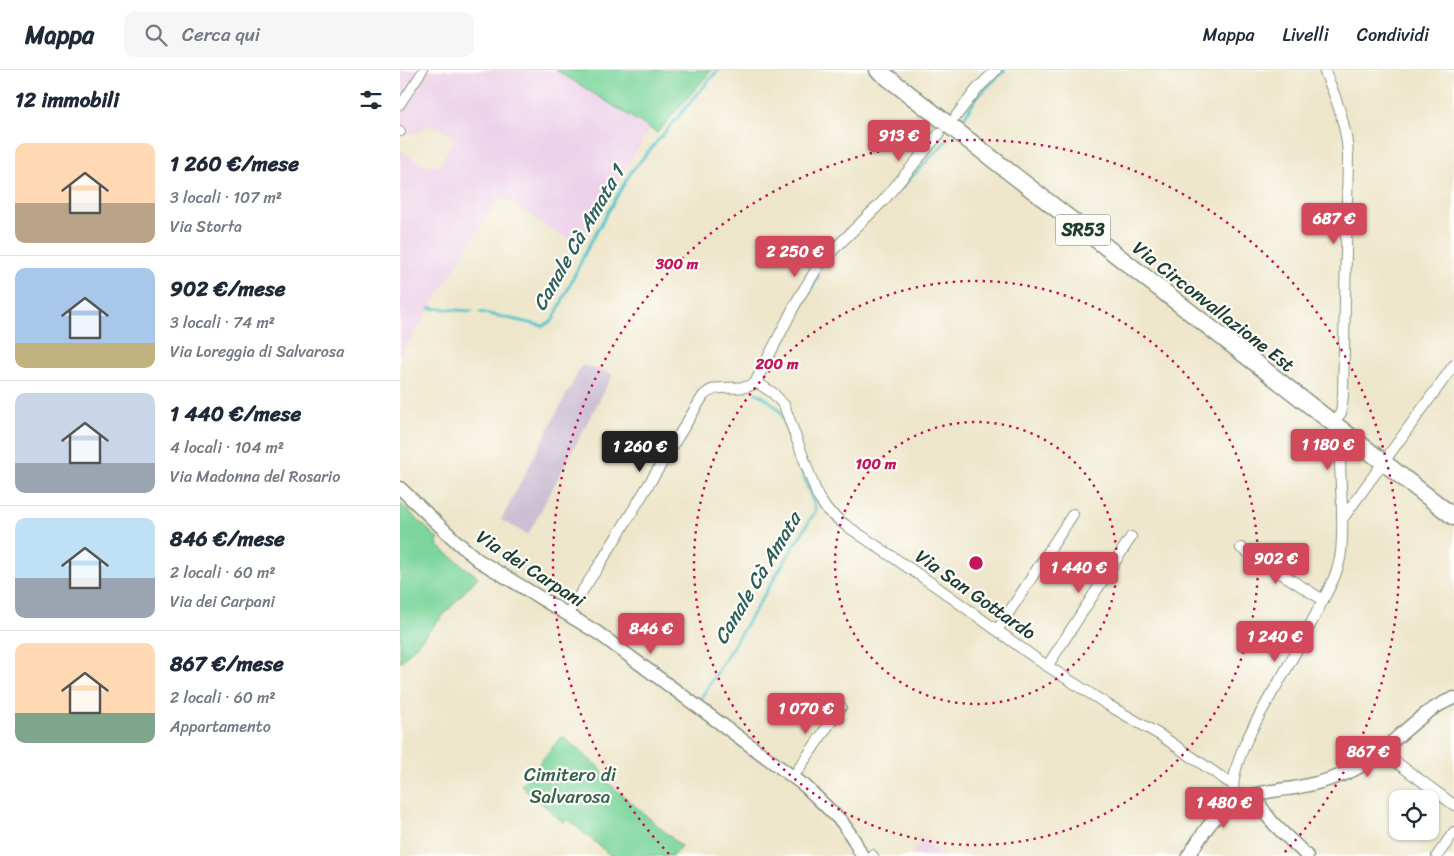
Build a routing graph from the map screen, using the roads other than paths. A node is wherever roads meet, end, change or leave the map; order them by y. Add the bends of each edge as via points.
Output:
1 (423, 70) edge
2 (878, 70) edge
3 (996, 70) edge
4 (1324, 70) edge
5 (400, 105) edge
6 (956, 116) dead end
7 (940, 134) dead end
8 (1454, 365) edge
9 (756, 382) junction
10 (1333, 424) junction
11 (1347, 434) junction
12 (1382, 462) junction
13 (400, 488) edge
14 (1072, 514) dead end
15 (1454, 517) edge
16 (1343, 518) junction
17 (1131, 536) dead end
18 (1242, 548) dead end
19 (1323, 600) junction
20 (568, 613) junction
21 (998, 630) junction
22 (1048, 665) junction
23 (1454, 698) edge
24 (840, 707) dead end
25 (1381, 751) junction
26 (793, 777) junction
27 (1233, 783) junction
28 (1256, 795) junction
29 (1236, 801) junction
30 (1454, 805) edge
31 (1454, 832) edge
32 (869, 855) edge
33 (1188, 856) edge
34 (1307, 856) edge
35 (1437, 856) edge

1 - 5 street
2 - 10 main road, Via Circonvallazione Est / SR53
3 - 6 street
4 - 10 street via 1348,145 1343,395 1341,413
7 - 9 street via 883,201 821,262 798,299
8 - 12 street
9 - 20 street via 748,386 716,388 703,396
9 - 21 street, Via San Gottardo via 784,405 814,486 831,513
10 - 11 main road, Via Circonvallazione Est / SR53
11 - 12 main road, Via Circonvallazione Est / SR53
11 - 16 street via 1340,448
12 - 15 main road, Via Circonvallazione Est / SR53
12 - 16 street
13 - 20 street, Via dei Carpani via 478,560
14 - 21 street
16 - 19 street via 1338,568
17 - 22 street
18 - 19 street
19 - 27 street via 1250,734
20 - 26 street, Via dei Carpani
21 - 22 street, Via San Gottardo
22 - 27 street, Via San Gottardo
23 - 25 street via 1436,707
24 - 26 street
25 - 28 street via 1342,775
25 - 30 street
26 - 32 street, Via dei Carpani via 815,794
27 - 29 street
28 - 29 street
28 - 34 street via 1273,822
29 - 33 street via 1220,813
31 - 35 street

